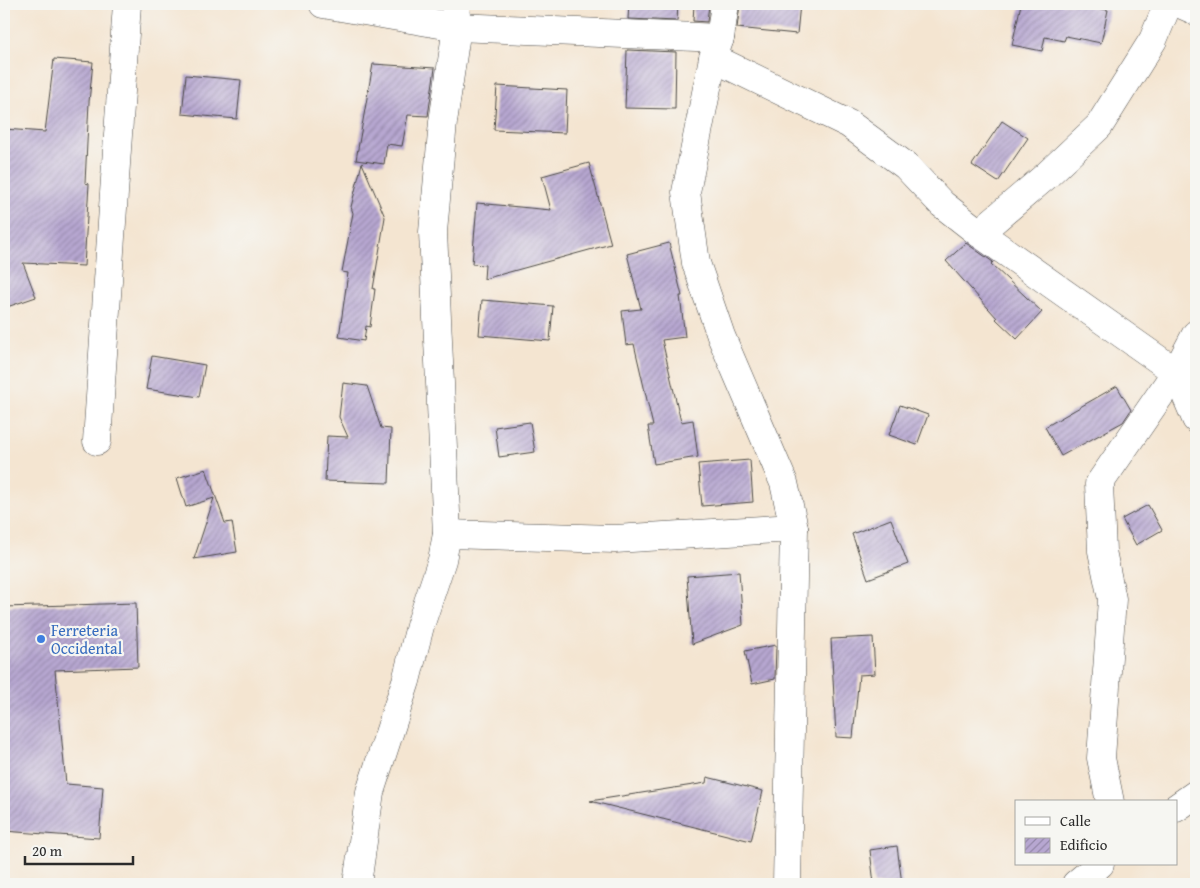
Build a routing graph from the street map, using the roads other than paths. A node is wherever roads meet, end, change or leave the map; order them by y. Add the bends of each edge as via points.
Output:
1 (127, 4) edge
2 (323, 4) edge
3 (725, 4) edge
4 (1168, 4) edge
5 (1180, 4) edge
6 (1196, 11) edge
7 (456, 16) edge
8 (717, 48) junction
9 (979, 233) junction
10 (1196, 334) edge
11 (1176, 372) junction
12 (1196, 419) edge
13 (97, 440) dead end
14 (794, 528) junction
15 (447, 534) junction
16 (1196, 794) edge
17 (1110, 800) edge
18 (1178, 807) edge
19 (1098, 866) edge
20 (358, 884) edge
21 (787, 884) edge
22 (1076, 884) edge

1 - 13 street
2 - 7 street
3 - 8 street
4 - 9 street via 1153,40 1099,126
5 - 6 street
7 - 8 street
7 - 15 street via 433,232
8 - 9 street via 849,124 906,166 942,204
8 - 14 street via 686,192 696,263 721,336 784,483
9 - 11 street
10 - 11 street
11 - 12 street
11 - 17 street via 1099,484 1102,551 1112,599 1101,758
14 - 15 street via 615,539
14 - 21 street
15 - 20 street via 406,681 370,792
16 - 18 street
19 - 22 street

